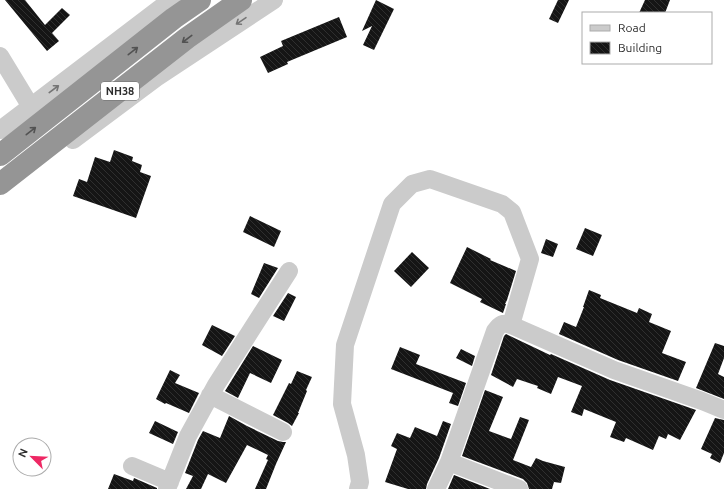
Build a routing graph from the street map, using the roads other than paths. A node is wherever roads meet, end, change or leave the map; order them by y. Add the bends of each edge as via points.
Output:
1 (171, 0) edge
2 (200, 0) edge
3 (241, 0) edge
4 (274, 0) edge
5 (0, 56) edge
6 (31, 107) junction
7 (0, 130) edge
8 (0, 155) edge
9 (0, 184) edge
10 (0, 195) edge
11 (289, 271) dead end
12 (511, 325) junction
13 (210, 395) junction
14 (724, 410) edge
15 (283, 432) dead end
16 (449, 462) junction
17 (132, 466) dead end
18 (168, 485) edge
19 (358, 489) edge
20 (436, 489) edge
21 (519, 489) edge

6 -> 1 street
8 -> 2 highway, NH38
3 -> 9 highway, NH38 via 187,38
4 -> 10 street via 156,78
5 - 6 street
6 - 7 street
11 - 13 street
12 - 14 street via 614,370
12 - 16 street via 503,324 495,331
12 - 19 street via 530,259 512,212 502,204 430,179 412,184 392,204 345,344 342,404 356,456 360,482
13 - 15 street
13 - 18 street via 188,436
16 - 20 street
16 - 21 street
17 - 18 street

